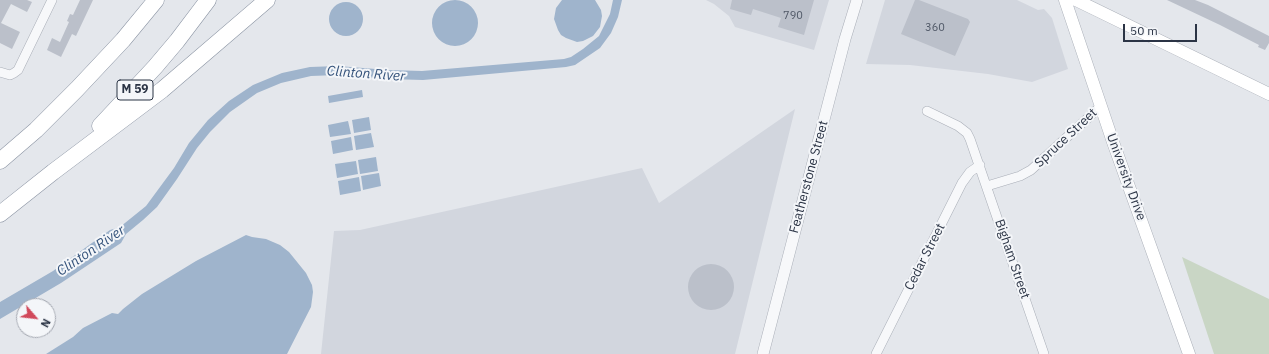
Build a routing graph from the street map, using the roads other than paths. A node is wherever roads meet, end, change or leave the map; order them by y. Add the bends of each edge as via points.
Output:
1 (52, 0) edge
2 (156, 0) edge
3 (208, 0) edge
4 (267, 0) edge
5 (857, 0) edge
6 (1065, 0) edge
7 (1076, 0) edge
8 (0, 72) edge
9 (1269, 94) edge
10 (1101, 106) junction
11 (927, 111) dead end
12 (0, 160) edge
13 (980, 165) junction
14 (53, 172) junction
15 (987, 186) junction
16 (0, 214) edge
17 (763, 354) edge
18 (876, 354) edge
19 (1044, 354) edge
20 (1189, 354) edge

1 - 8 street via 19,68 12,74
2 - 12 highway via 78,89 36,130
3 - 14 highway, M 59 via 177,41 130,95
4 - 14 highway via 162,90
5 - 17 street, Featherstone Street
6 - 10 main road, University Drive
7 - 9 main road
10 - 15 street, Spruce Street via 1032,170
10 - 20 main road, University Drive
11 - 13 street, Bigham Street via 967,133
13 - 15 street, Bigham Street
13 - 18 street, Cedar Street via 970,172 962,183
14 - 16 highway, M 59
15 - 19 street, Bigham Street

